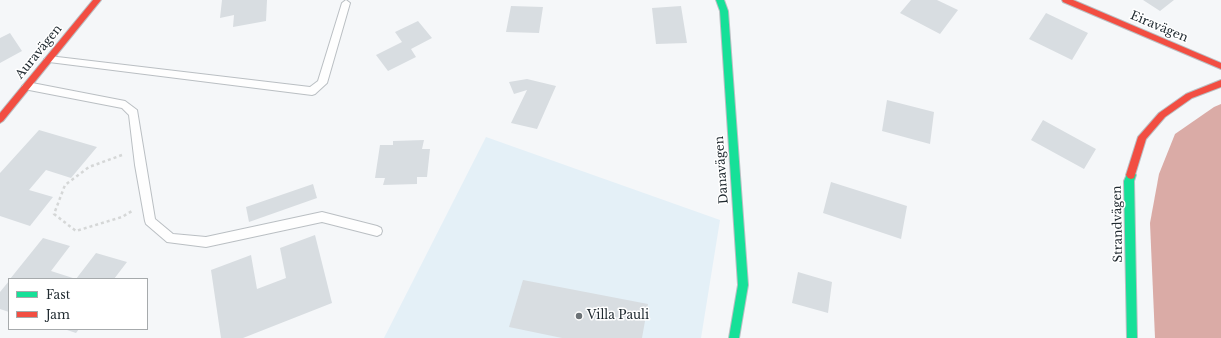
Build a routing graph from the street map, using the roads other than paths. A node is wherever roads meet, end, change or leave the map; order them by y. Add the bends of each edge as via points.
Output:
1 (97, 0) edge
2 (720, 0) edge
3 (1066, 0) edge
4 (346, 3) dead end
5 (49, 59) junction
6 (1221, 66) edge
7 (1221, 83) edge
8 (27, 86) junction
9 (0, 118) edge
10 (377, 231) dead end
11 (734, 338) edge
12 (1132, 338) edge

1 - 5 street, Auravägen
2 - 11 street, Danavägen via 724,11 743,285
3 - 6 street, Eiravägen
4 - 5 lane via 322,83 312,91
5 - 8 street, Auravägen
7 - 12 street, Strandvägen via 1189,96 1162,115 1142,137 1129,181
8 - 9 street, Auravägen
8 - 10 lane via 125,105 134,113 150,220 171,239 206,242 322,217

